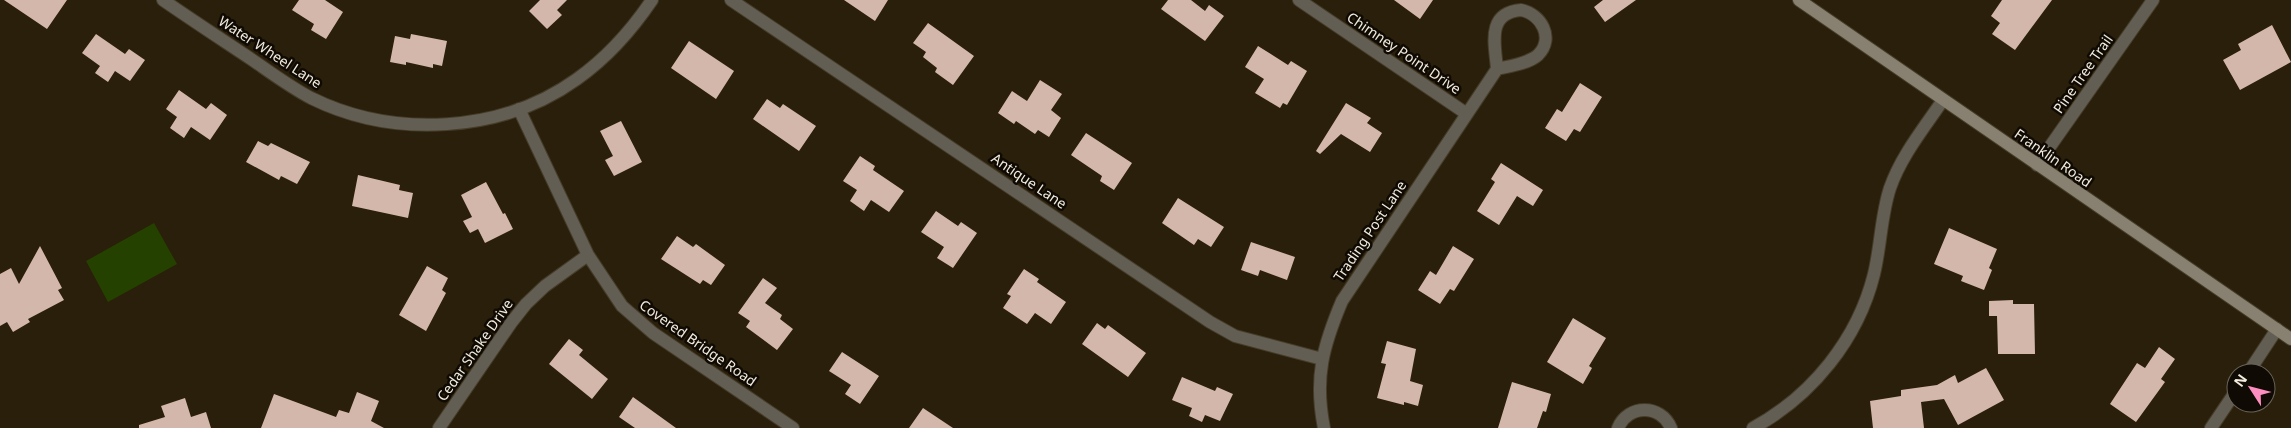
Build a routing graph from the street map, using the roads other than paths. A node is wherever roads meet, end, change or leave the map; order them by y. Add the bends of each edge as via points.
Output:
1 (163, 0) edge
2 (652, 0) edge
3 (731, 0) edge
4 (1299, 0) edge
5 (1799, 0) edge
6 (2153, 0) edge
7 (1497, 70) junction
8 (1943, 100) junction
9 (519, 110) junction
10 (1467, 114) junction
11 (2037, 165) junction
12 (588, 256) junction
13 (2277, 329) junction
14 (2291, 339) edge
15 (1322, 359) junction
16 (2255, 363) edge
17 (2226, 406) edge
18 (439, 428) edge
19 (793, 428) edge
20 (1324, 428) edge
21 (1618, 428) edge
22 (1671, 428) edge
23 (1753, 428) edge
24 (2211, 428) edge

1 - 9 street, Water Wheel Lane via 295,88 348,113 388,122 428,125 466,122
2 - 9 street, Water Wheel Lane via 622,40 603,58 576,80
3 - 15 street, Antique Lane via 1210,322 1235,336
4 - 10 street, Chimney Point Drive
5 - 8 street, Franklin Road
6 - 11 street, Pine Tree Trail
7 - 7 street via 1494,38 1498,22 1512,11 1521,10 1534,15 1545,31 1542,49 1537,56
7 - 10 street, Trading Post Lane
8 - 11 street, Franklin Road
8 - 23 street via 1907,154 1890,187 1868,297 1857,322 1812,383 1774,417
9 - 12 street, Covered Bridge Road
10 - 15 street, Trading Post Lane via 1342,300
11 - 13 street, Franklin Road
12 - 18 street, Cedar Shake Drive via 545,286 510,322
12 - 19 street, Covered Bridge Road via 608,288 637,321
13 - 14 street, Franklin Road
13 - 16 street
15 - 20 street, Trading Post Lane via 1320,384
17 - 24 street
21 - 22 street via 1627,416 1645,410 1663,416

